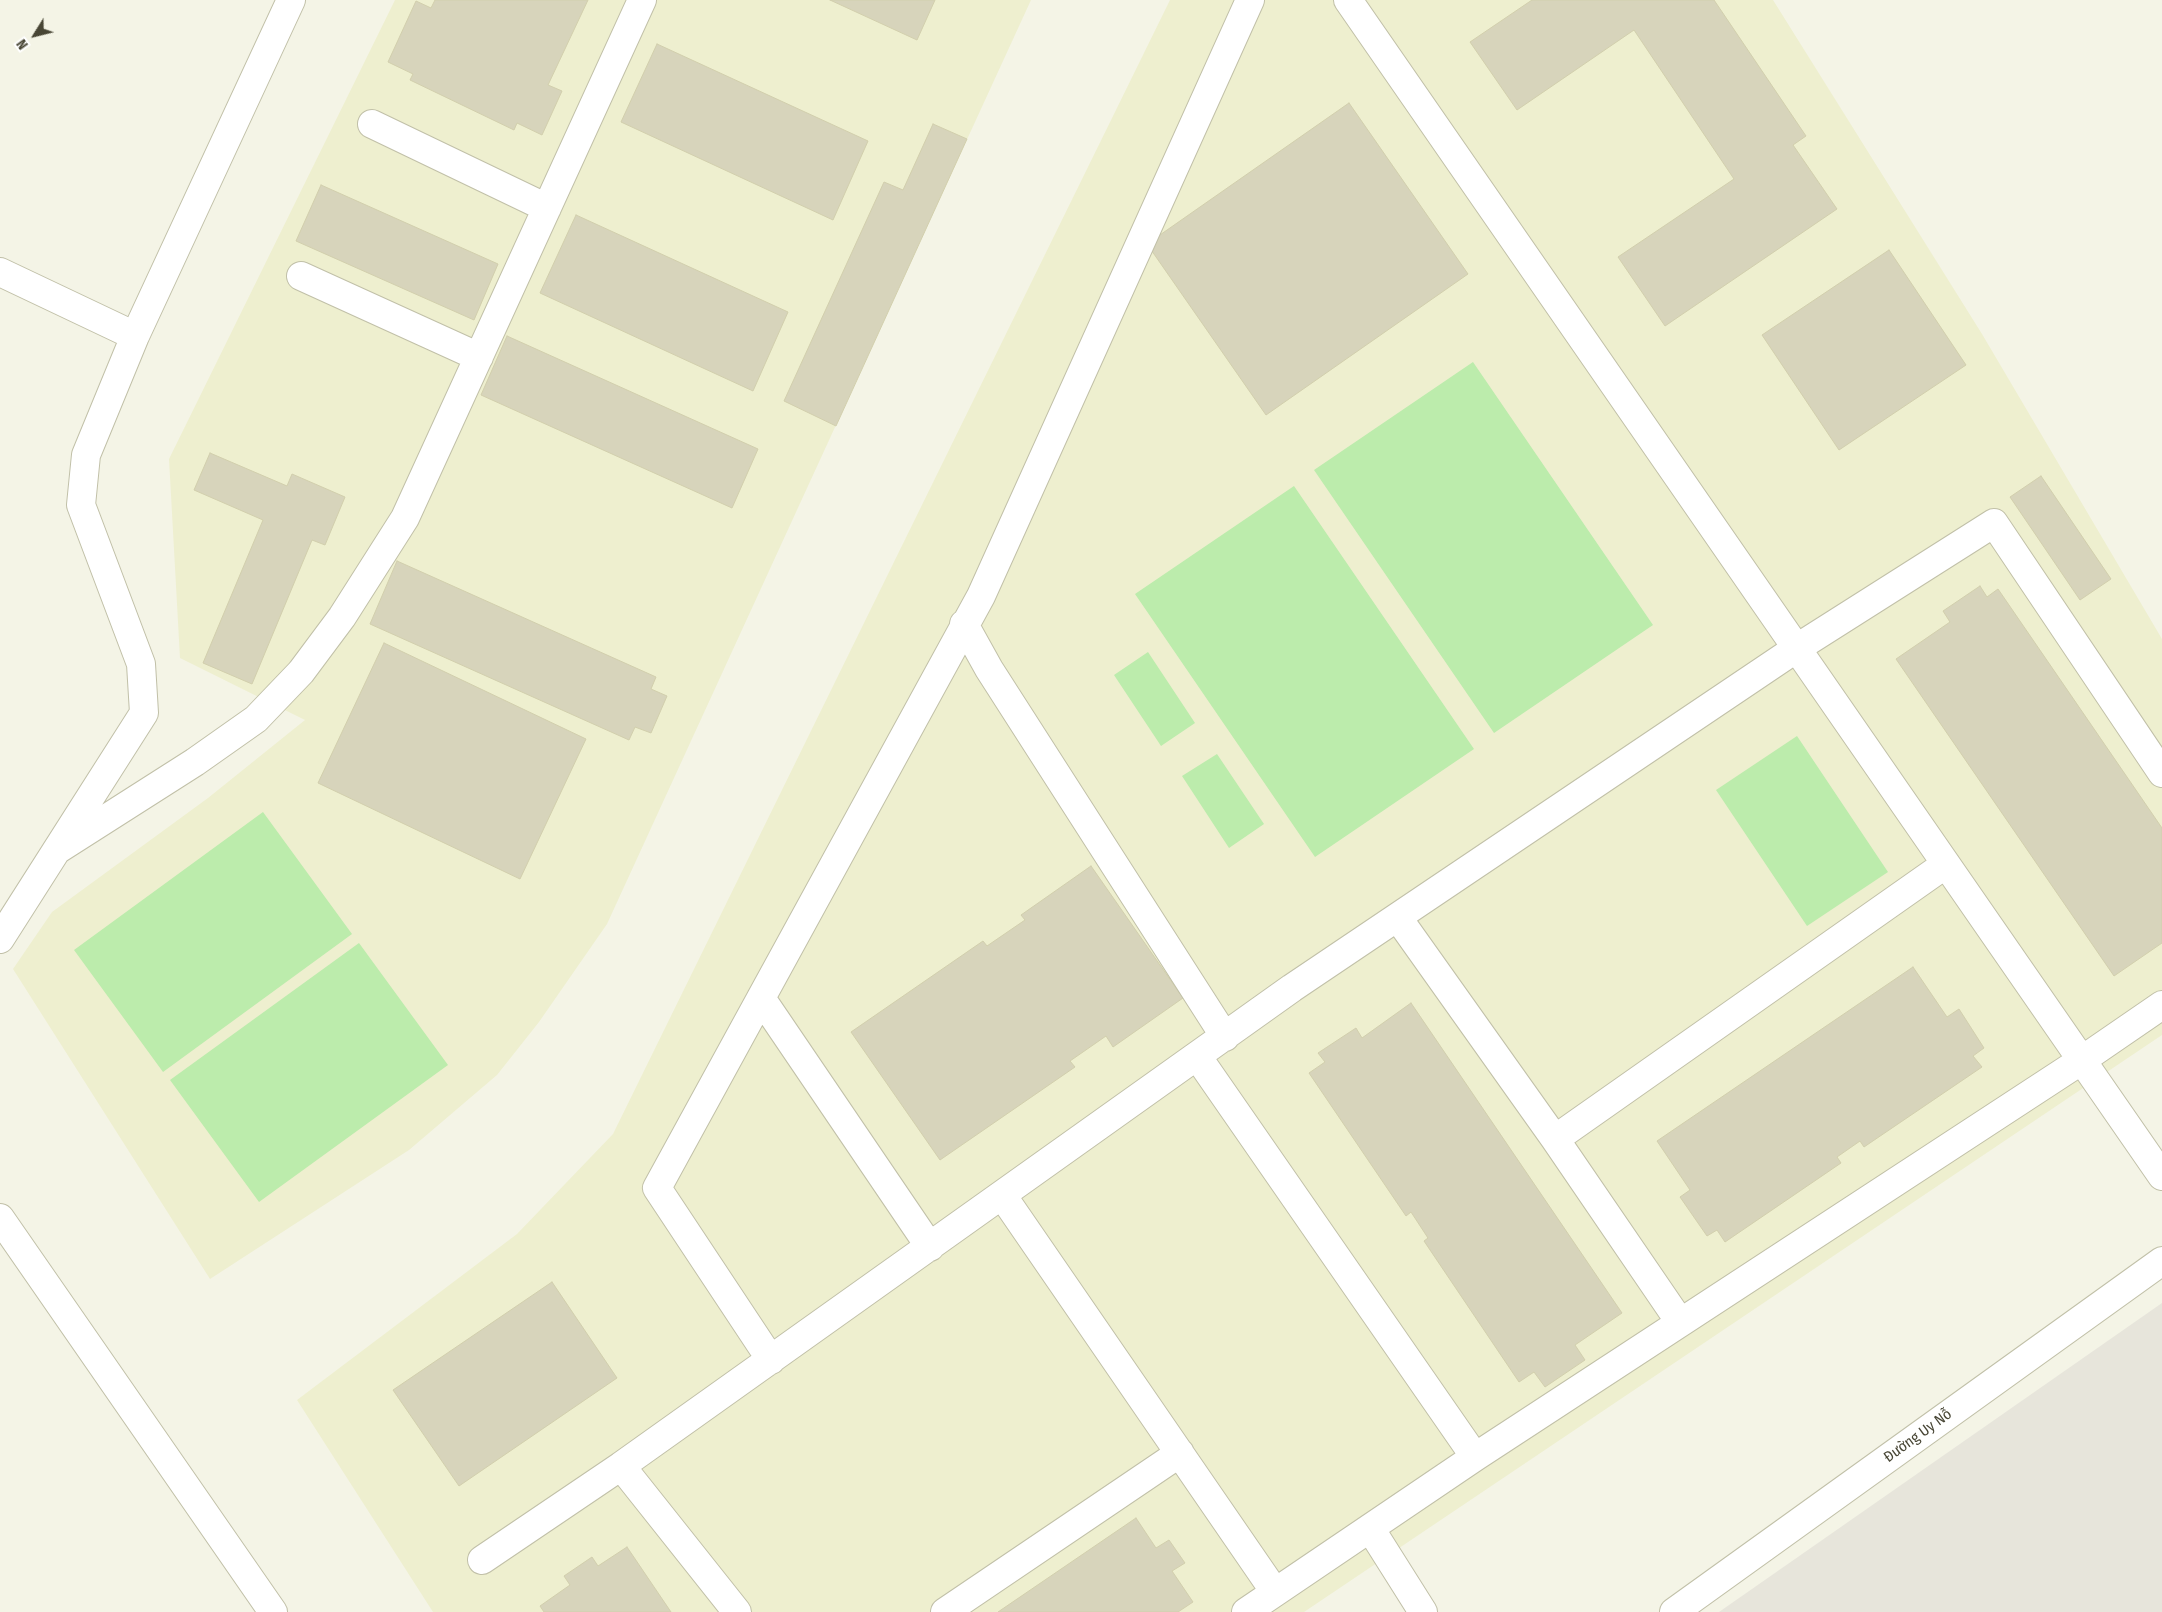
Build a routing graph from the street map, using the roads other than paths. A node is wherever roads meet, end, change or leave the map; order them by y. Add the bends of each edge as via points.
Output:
1 (291, 0) edge
2 (642, 0) edge
3 (1250, 0) edge
4 (1348, 0) edge
5 (372, 124) dead end
6 (547, 208) junction
7 (0, 272) edge
8 (301, 276) dead end
9 (135, 336) junction
10 (479, 357) junction
11 (964, 624) junction
12 (1797, 648) junction
13 (2162, 774) edge
14 (57, 850) junction
15 (1946, 864) junction
16 (1398, 918) junction
17 (0, 939) edge
18 (761, 998) junction
19 (2162, 1005) edge
20 (1225, 1037) junction
21 (1197, 1056) junction
22 (2082, 1060) junction
23 (1555, 1139) junction
24 (2162, 1176) edge
25 (1002, 1195) junction
26 (0, 1218) edge
27 (930, 1247) junction
28 (2162, 1261) edge
29 (1680, 1322) junction
30 (771, 1360) junction
31 (1180, 1452) junction
32 (1475, 1457) junction
33 (621, 1466) junction
34 (1370, 1528) junction
35 (482, 1560) dead end
36 (1275, 1592) junction
37 (273, 1612) edge
38 (737, 1612) edge
39 (945, 1612) edge
40 (1246, 1612) edge
41 (1423, 1612) edge
42 (1674, 1612) edge

1 - 9 street
2 - 6 street
3 - 11 street via 985,587
4 - 12 street
5 - 6 street
6 - 10 street
7 - 9 street
8 - 10 street
9 - 14 street via 86,455 81,505 141,664 144,714
10 - 14 street via 405,518 342,617 301,672 256,719
11 - 18 street
11 - 20 street via 989,669
12 - 13 street via 1994,523
12 - 15 street
12 - 16 street
14 - 17 street
15 - 22 street
15 - 23 street
16 - 20 street
16 - 23 street
18 - 27 street
18 - 30 street via 657,1188
19 - 22 street
20 - 21 street
21 - 25 street
21 - 32 street
22 - 24 street
22 - 29 street
23 - 29 street
25 - 27 street
25 - 31 street
26 - 37 street
27 - 30 street
28 - 42 street, Đường Uy Nỗ
29 - 32 street
30 - 33 street
31 - 36 street
31 - 39 street
32 - 34 street
33 - 35 street
33 - 38 street
34 - 36 street
34 - 41 street
36 - 40 street

